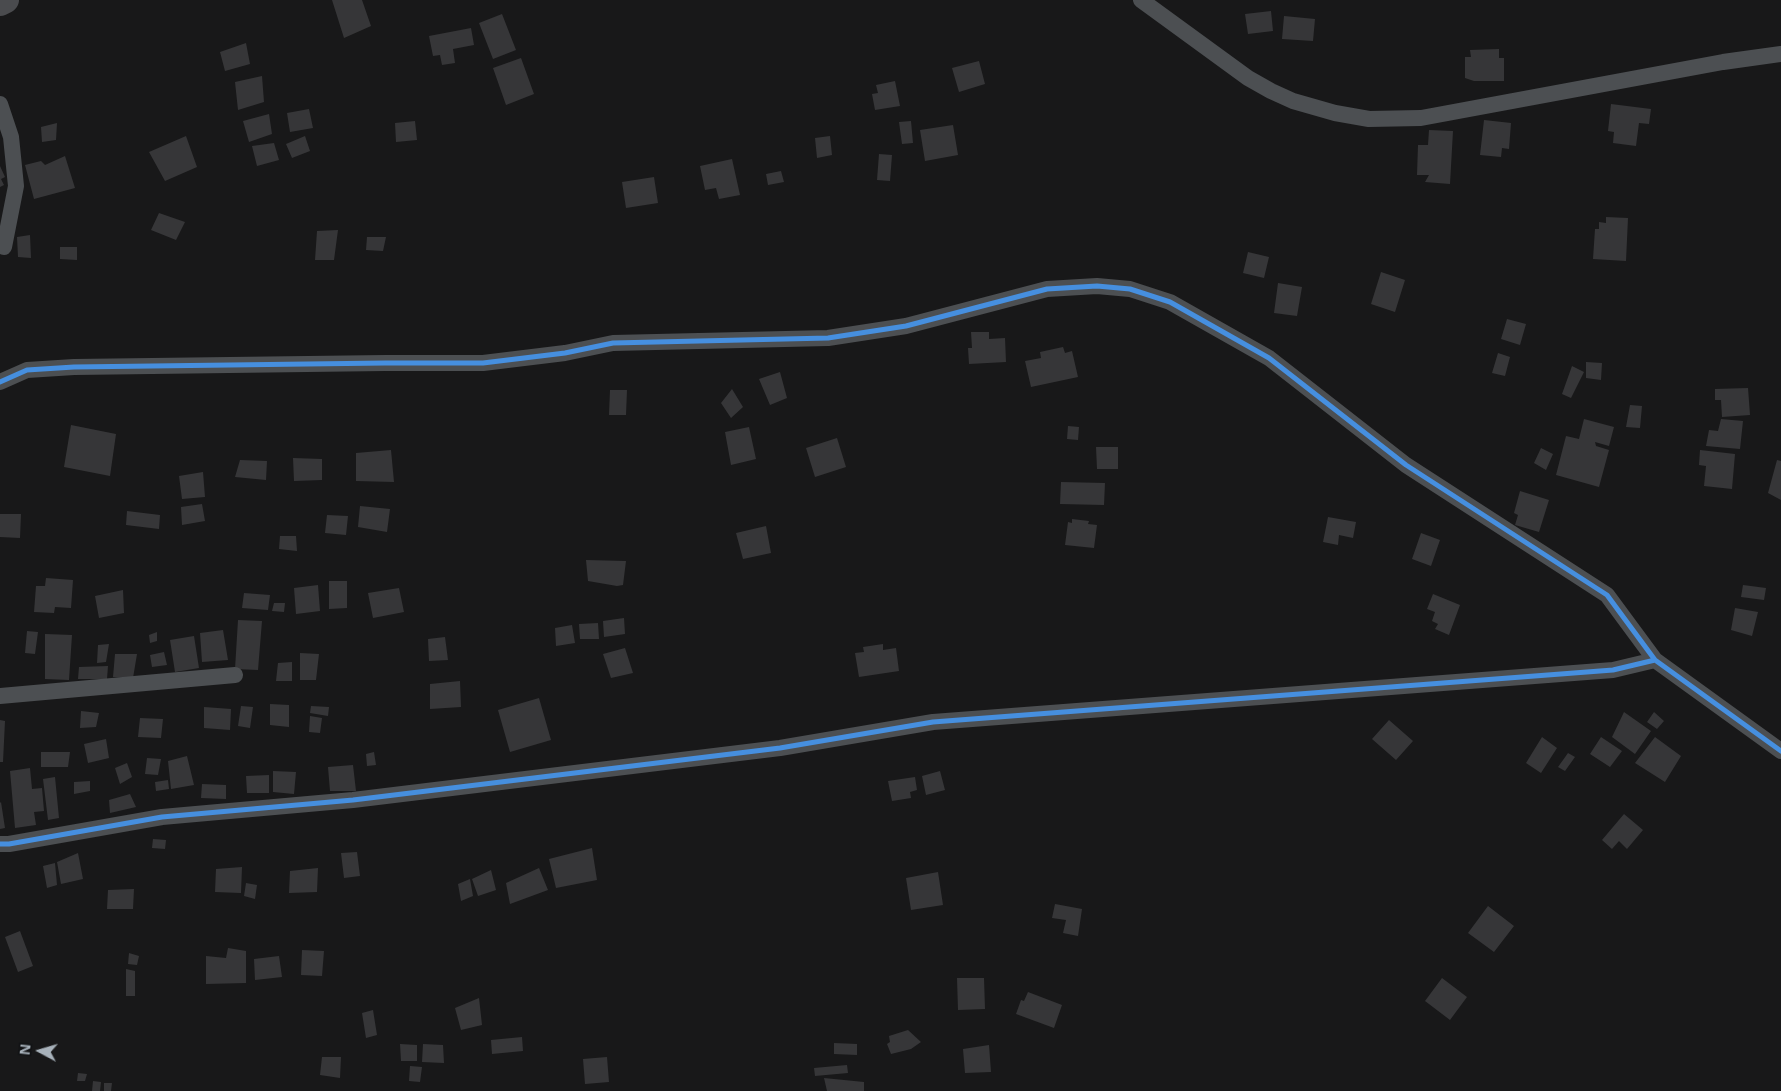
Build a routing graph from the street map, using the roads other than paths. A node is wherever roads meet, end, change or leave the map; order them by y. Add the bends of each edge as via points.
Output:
1 (6, 0) edge
2 (1141, 0) edge
3 (0, 3) edge
4 (1781, 54) edge
5 (0, 104) edge
6 (4, 247) dead end
7 (0, 382) edge
8 (1655, 660) junction
9 (235, 675) dead end
10 (0, 696) edge
11 (1781, 751) edge
12 (0, 844) edge

1 - 3 highway
2 - 4 street via 1248,78 1271,91 1335,113 1369,119 1421,118
5 - 6 street via 10,137 16,186
7 - 8 street via 27,370 74,367 483,364 565,354 612,343 828,338 906,326 1047,289 1097,286 1130,289 1170,302 1269,358 1406,465 1606,595
8 - 11 street
8 - 12 street via 1613,670 933,722 780,748 353,800 162,817
9 - 10 street

